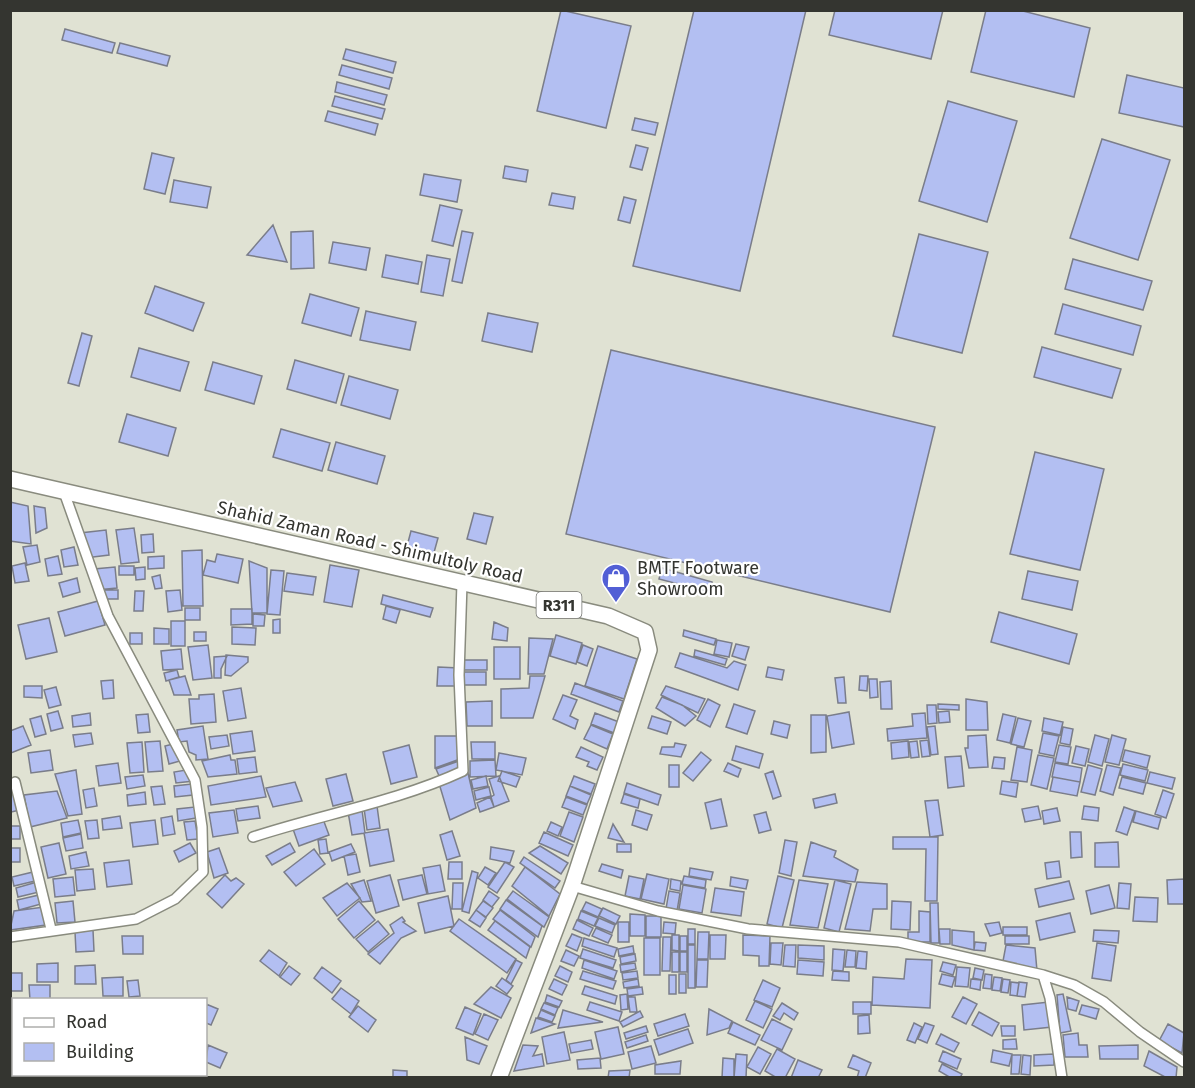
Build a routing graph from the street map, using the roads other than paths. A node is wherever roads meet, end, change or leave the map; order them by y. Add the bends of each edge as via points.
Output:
1 (10, 479) edge
2 (64, 492) junction
3 (462, 583) junction
4 (15, 782) dead end
5 (253, 837) dead end
6 (572, 885) junction
7 (51, 929) junction
8 (10, 937) edge
9 (1043, 975) junction
10 (1185, 1062) edge
11 (498, 1077) edge
12 (1062, 1077) edge

1 - 2 main road, Shahid Zaman Road - Shimultoly Road / R311
2 - 3 main road, Shahid Zaman Road - Shimultoly Road / R311
2 - 7 street via 108,616 195,780 203,872 175,899 136,919
3 - 5 street via 459,675 463,771 427,788
3 - 6 main road, Shahid Zaman Road - Shimultoly Road / R311 via 624,621 645,632 648,640 649,650
4 - 7 street
6 - 9 street via 658,911 748,929 899,942
6 - 11 main road, Shahid Zaman Road - Shimultoly Road / R311
7 - 8 street
9 - 10 street via 1074,985 1104,1002
9 - 12 street

